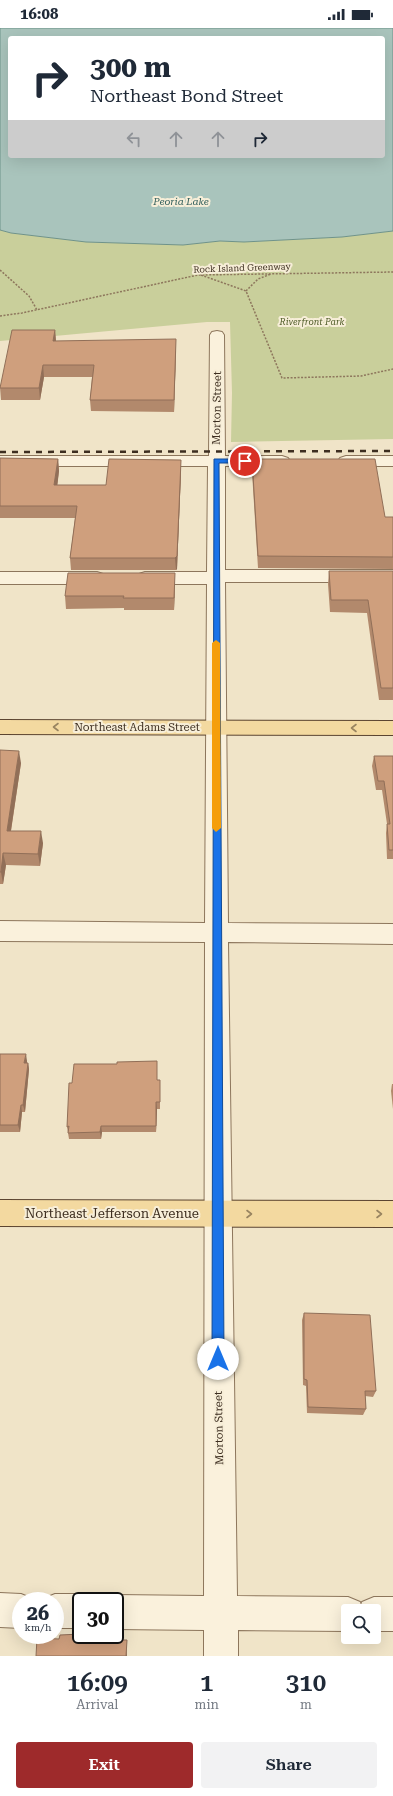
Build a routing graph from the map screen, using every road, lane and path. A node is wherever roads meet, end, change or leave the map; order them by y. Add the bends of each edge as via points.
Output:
1 (0, 270) edge
2 (393, 272) edge
3 (273, 273) junction
4 (198, 274) junction
5 (246, 291) junction
6 (37, 310) junction
7 (0, 316) edge
8 (217, 335) dead end
9 (393, 369) edge
10 (0, 461) edge
11 (216, 461) junction
12 (301, 461) edge
13 (331, 461) edge
14 (393, 461) edge
15 (393, 576) edge
16 (216, 577) junction
17 (0, 578) edge
18 (0, 727) edge
19 (216, 728) junction
20 (393, 728) edge
21 (0, 932) edge
22 (217, 933) junction
23 (393, 934) edge
24 (0, 1213) edge
25 (217, 1214) junction
26 (393, 1214) edge
27 (0, 1610) edge
28 (12, 1611) edge
29 (124, 1612) edge
30 (221, 1613) junction
31 (341, 1614) edge
32 (381, 1614) edge
33 (393, 1614) edge
34 (221, 1656) edge

1 - 6 path via 29,296
2 - 3 path, Rock Island Greenway
3 - 4 path, Rock Island Greenway
3 - 5 path via 258,279
4 - 5 path
4 - 6 path, Rock Island Greenway
5 - 9 path via 282,378 361,376
6 - 7 path, Rock Island Greenway
8 - 11 street, Morton Street
10 - 11 street
11 - 12 street
11 - 16 street, Morton Street
13 - 14 street
15 - 16 street
16 - 17 street
16 - 19 street, Morton Street
19 -> 18 main road, Northeast Adams Street
20 -> 19 main road, Northeast Adams Street
19 - 22 street, Morton Street
21 - 22 street
22 - 23 street
22 - 25 street, Morton Street
24 - 25 main road, Northeast Jefferson Avenue
25 -> 26 main road, Northeast Jefferson Avenue
25 - 30 street, Morton Street
27 - 28 street
29 - 30 street
30 - 31 street
30 - 34 street, Morton Street
32 - 33 street

